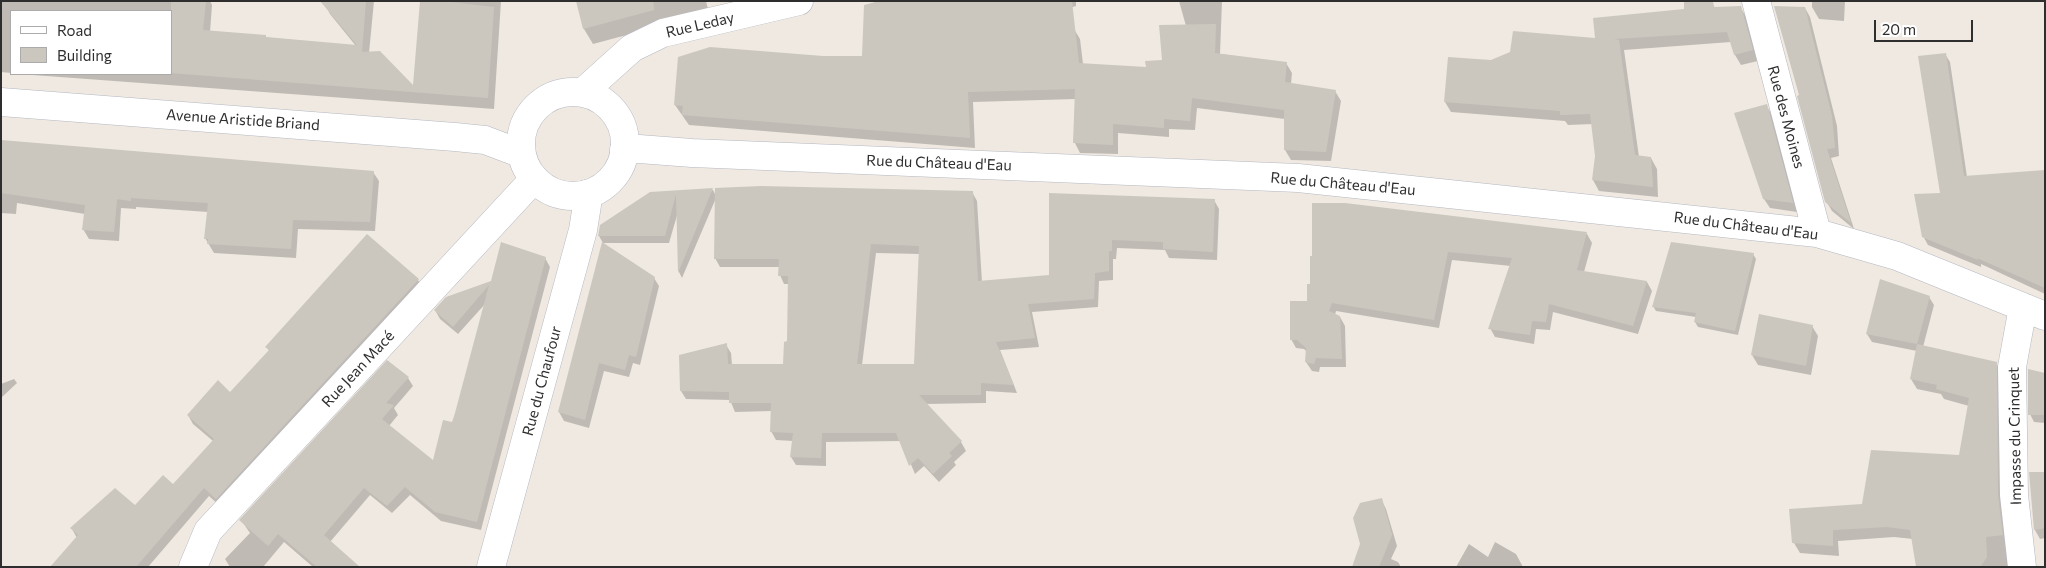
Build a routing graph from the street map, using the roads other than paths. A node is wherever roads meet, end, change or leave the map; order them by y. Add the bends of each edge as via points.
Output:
1 (799, 1) edge
2 (1756, 1) edge
3 (632, 48) junction
4 (582, 93) junction
5 (1, 102) edge
6 (612, 110) junction
7 (522, 143) junction
8 (624, 150) junction
9 (534, 179) junction
10 (586, 194) junction
11 (1816, 233) junction
12 (2034, 311) edge
13 (193, 567) edge
14 (490, 567) edge
15 (2022, 567) edge

1 - 3 street, Rue Leday via 663,33
2 - 11 street, Rue des Moines
3 - 4 street, Rue Leday
3 - 6 street via 618,80
4 - 6 street via 603,102
4 - 7 street via 556,95 534,109 527,120
5 - 7 street, Avenue Aristide Briand
6 - 8 street via 622,128
7 - 9 street via 524,162
8 - 10 street via 612,178 601,188
8 - 11 street, Rue du Château d'Eau via 1298,178
9 - 10 street via 558,194
9 - 13 street, Rue Jean Macé via 208,531
10 - 14 street, Rue du Chaufour via 583,230
11 - 12 street, Rue du Château d'Eau via 1897,256
12 - 15 street, Impasse du Crinquet via 2012,367 2014,494

